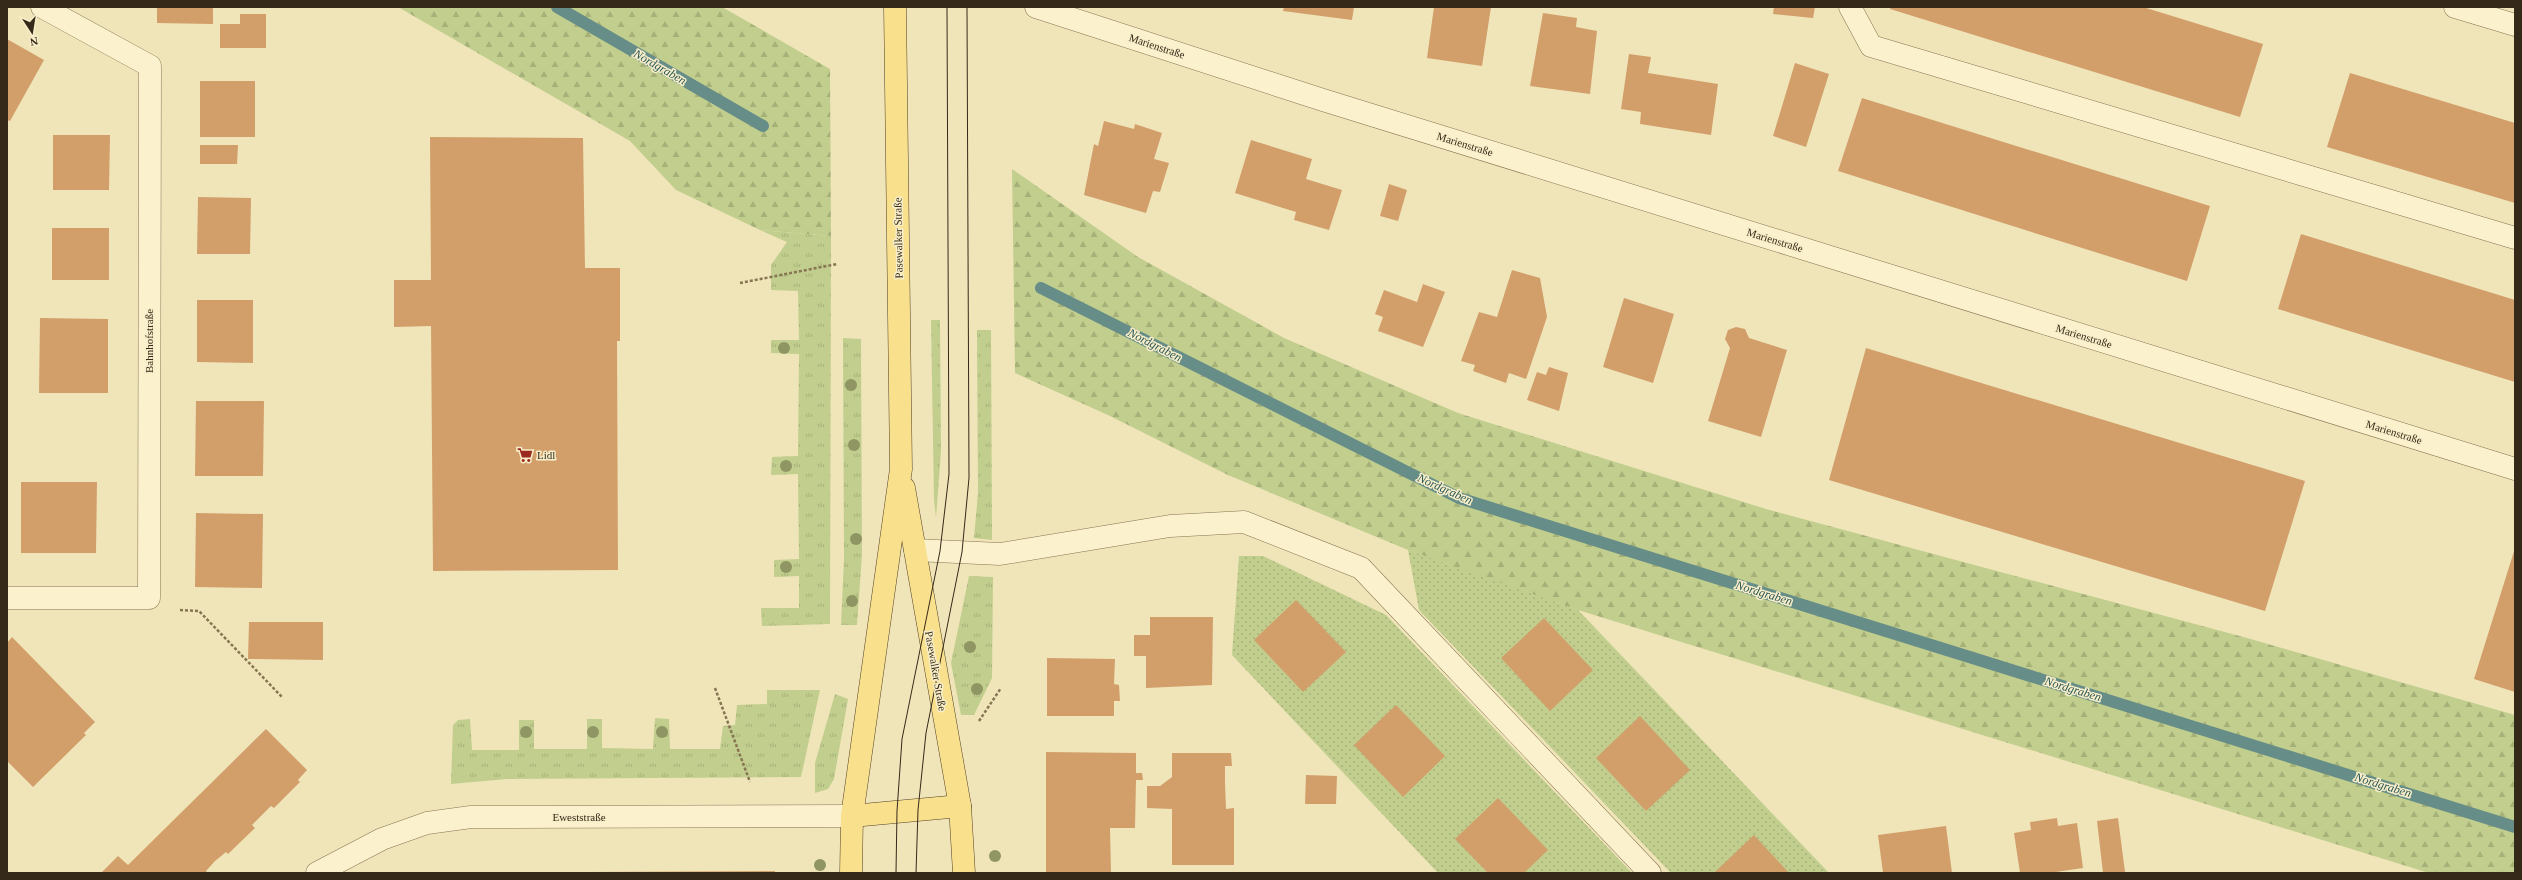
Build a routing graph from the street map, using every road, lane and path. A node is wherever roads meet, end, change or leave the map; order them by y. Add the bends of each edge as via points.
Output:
1 (42, 7) edge
2 (895, 7) edge
3 (1036, 7) edge
4 (1850, 7) edge
5 (2455, 7) edge
6 (2515, 25) edge
7 (2515, 238) edge
8 (837, 264) dead end
9 (740, 283) dead end
10 (901, 469) junction
11 (2515, 469) edge
12 (915, 550) junction
13 (7, 598) edge
14 (149, 598) junction
15 (715, 688) dead end
16 (1001, 688) dead end
17 (282, 697) dead end
18 (994, 699) dead end
19 (750, 782) dead end
20 (960, 806) junction
21 (852, 816) junction
22 (317, 873) edge
23 (852, 873) edge
24 (964, 873) edge
25 (1650, 873) edge

1 - 14 street, Bahnhofstraße via 150,66
2 - 10 main road, Pasewalker Straße
3 - 11 street, Marienstraße via 1323,100
4 - 7 street via 1871,46
5 - 6 street
8 - 9 path
10 - 12 main road, Pasewalker Straße
10 - 21 main road, Pasewalker Straße
12 - 20 main road, Pasewalker Straße
12 - 25 street via 1000,554 1170,526 1244,522 1361,568
13 - 14 street
14 - 17 path via 153,608 199,611
15 - 19 path
16 - 18 path
20 - 21 main road
20 - 24 main road, Pasewalker Straße
21 - 22 street, Eweststraße via 470,817 427,823 382,839
21 - 23 main road, Pasewalker Straße

